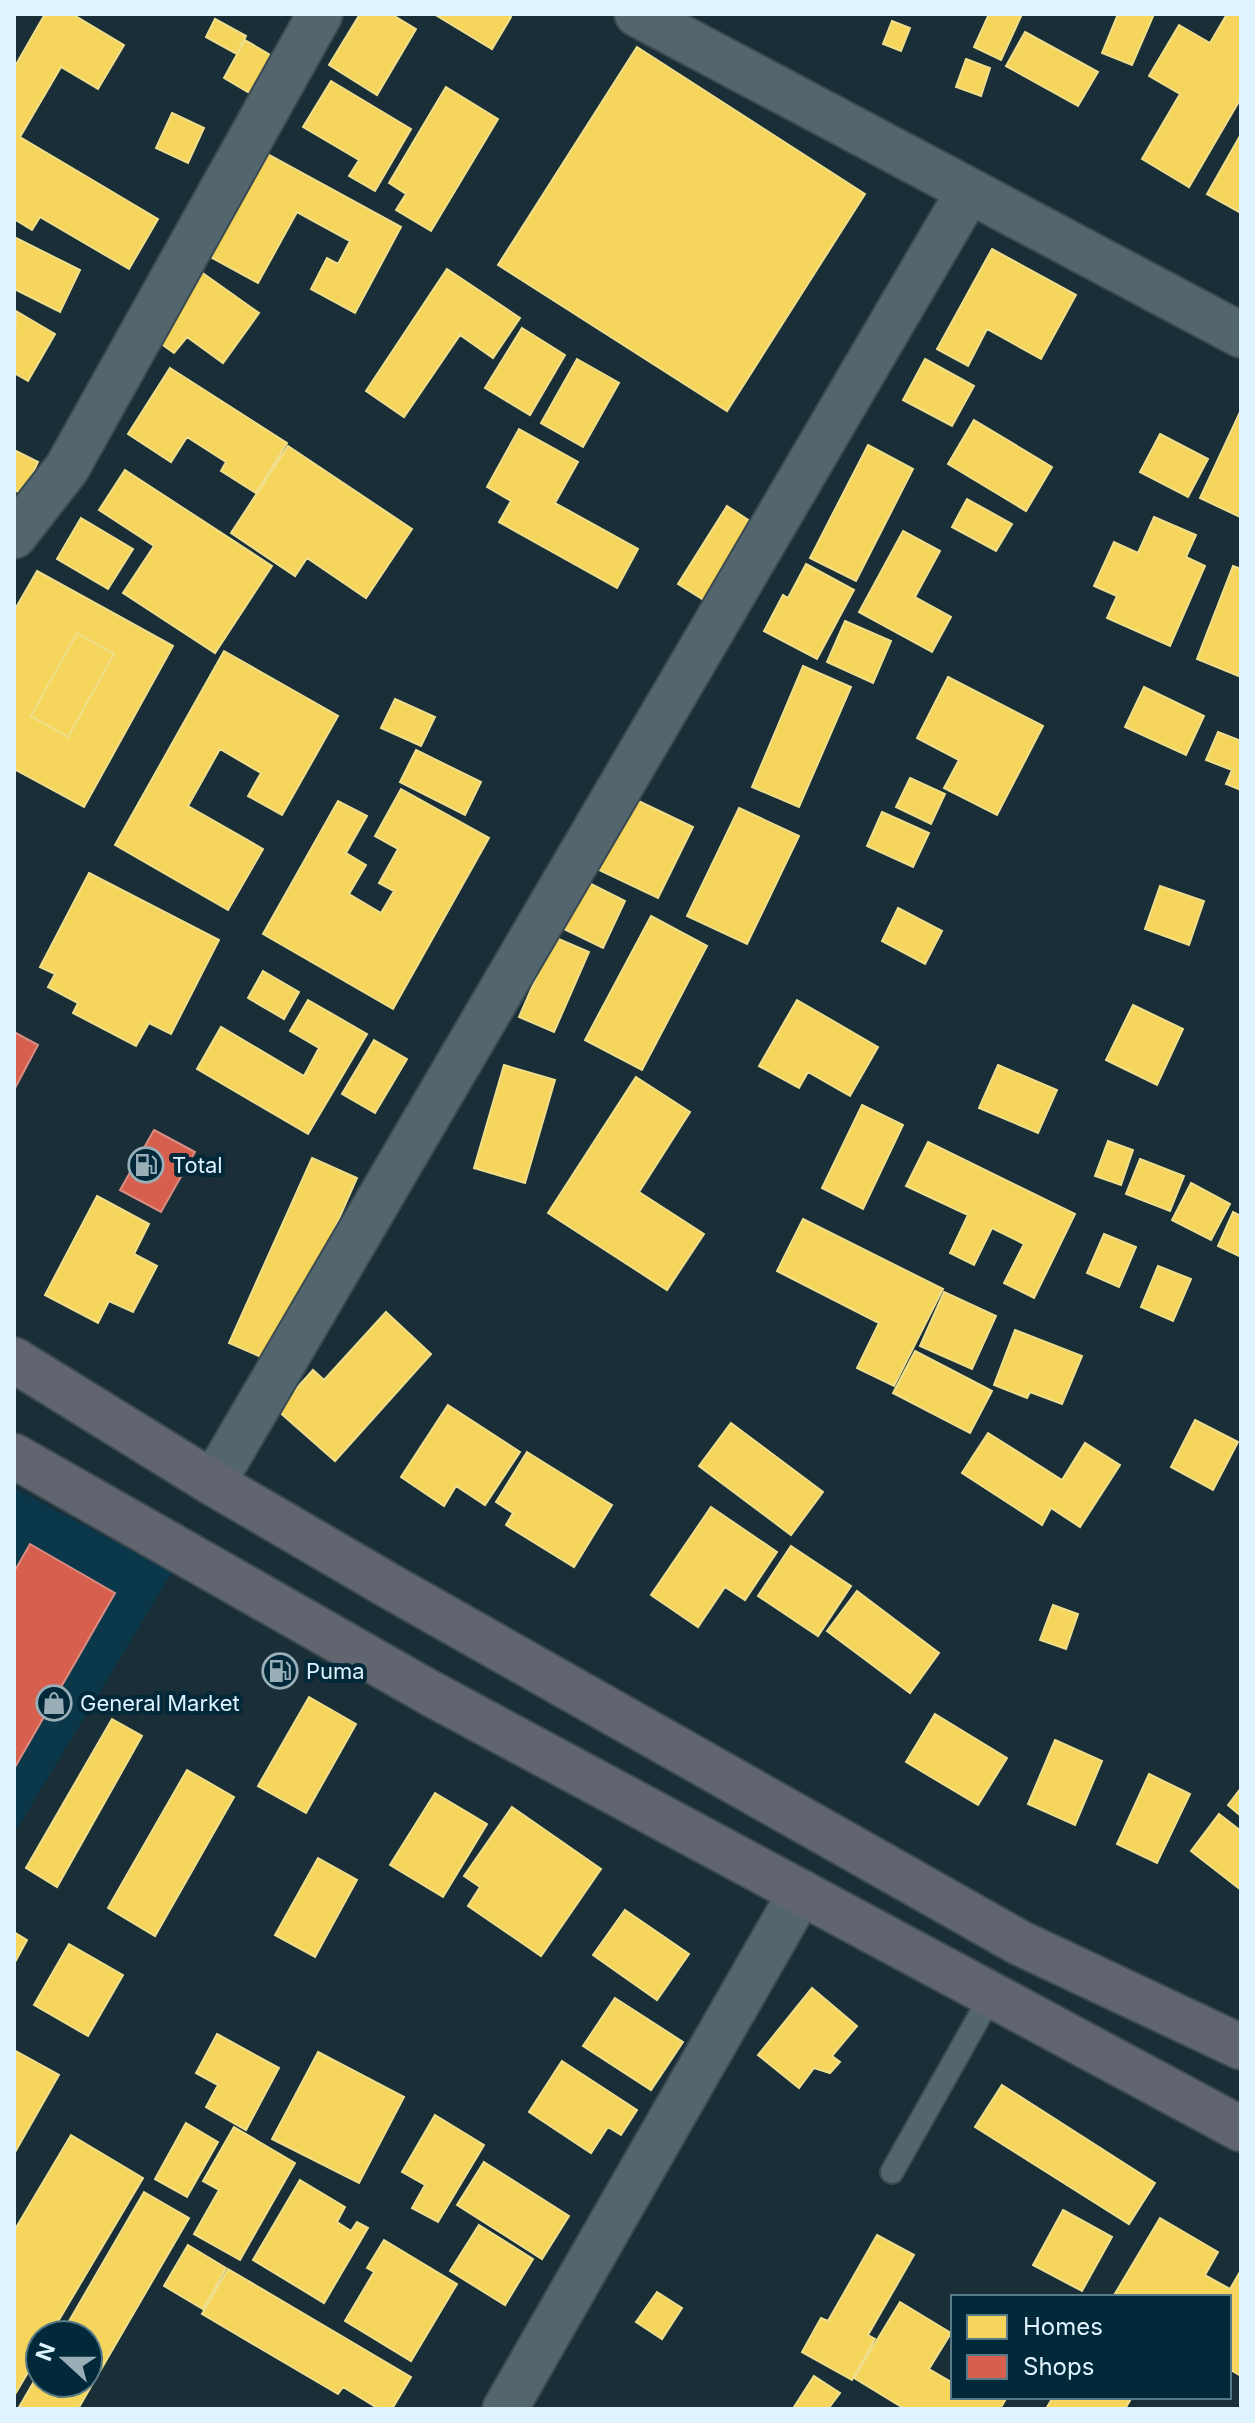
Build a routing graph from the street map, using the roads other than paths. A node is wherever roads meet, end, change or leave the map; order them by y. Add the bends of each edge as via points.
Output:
1 (320, 14) edge
2 (637, 14) edge
3 (969, 191) junction
4 (1241, 335) edge
5 (14, 536) edge
6 (14, 1360) edge
7 (14, 1456) edge
8 (213, 1483) junction
9 (801, 1892) junction
10 (992, 1994) junction
11 (1241, 2047) edge
12 (1241, 2129) edge
13 (892, 2172) dead end
14 (505, 2409) edge

1 - 5 street via 67,468
2 - 3 street
3 - 4 street
3 - 8 street
6 - 8 highway
7 - 9 highway via 430,1693
8 - 11 highway via 1020,1943
9 - 10 highway
9 - 14 street
10 - 12 highway
10 - 13 lane

